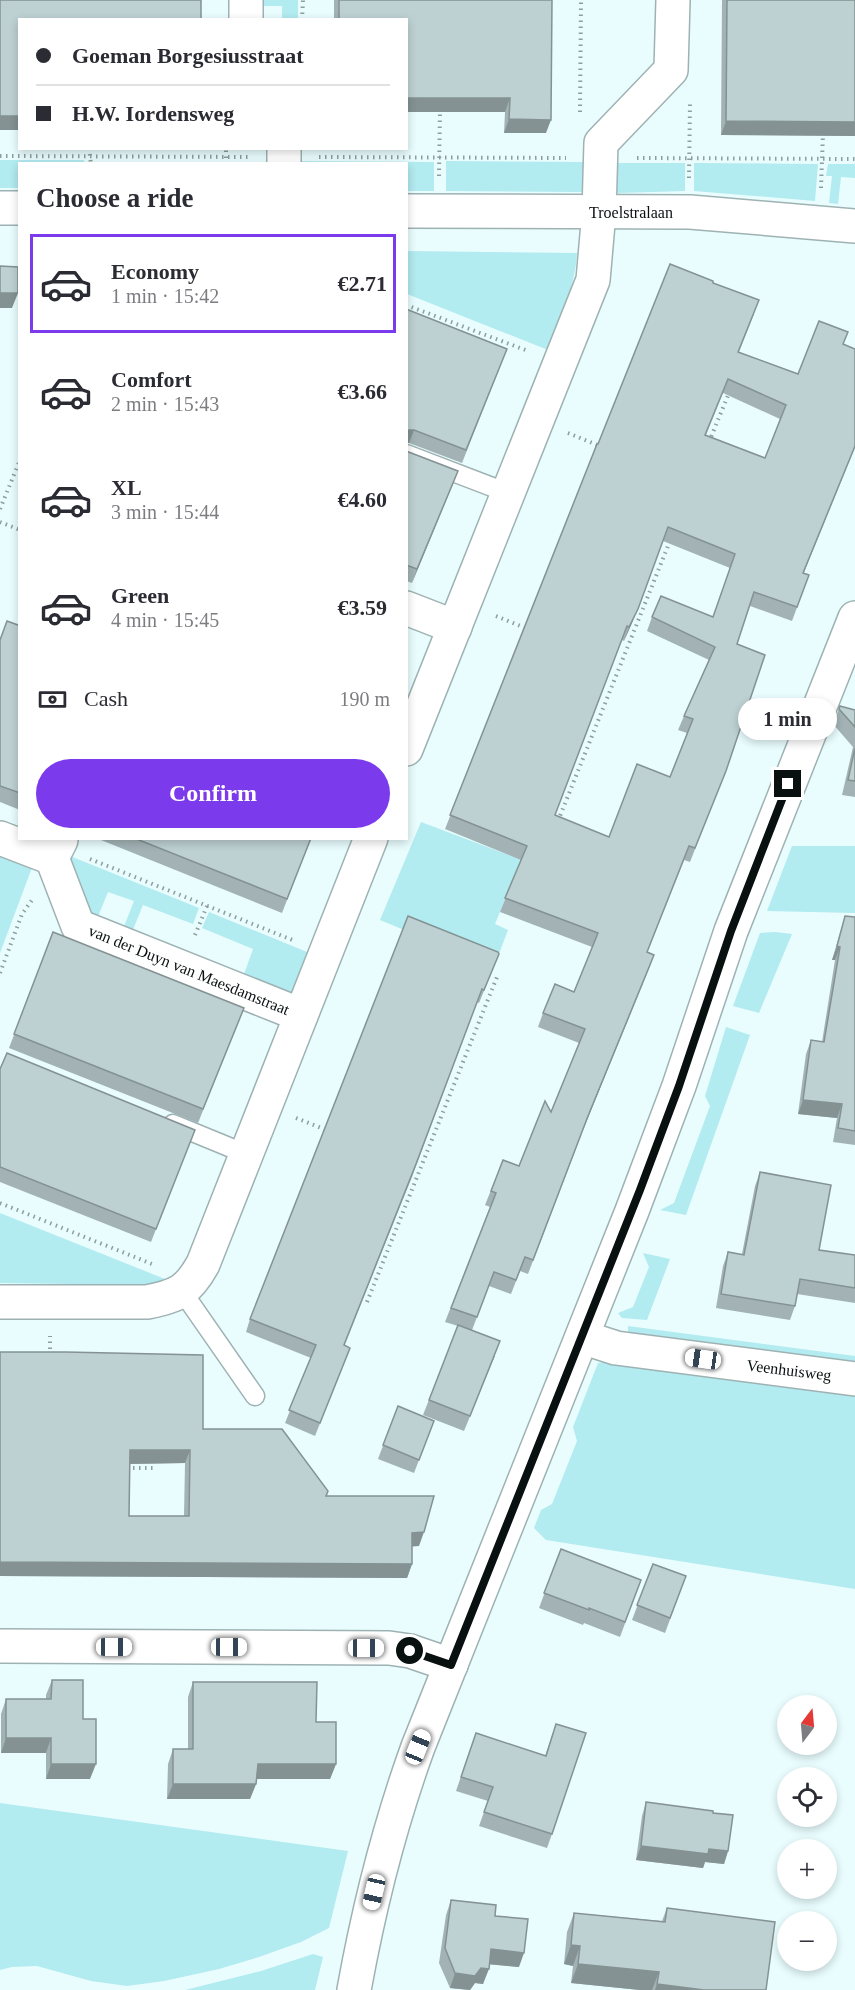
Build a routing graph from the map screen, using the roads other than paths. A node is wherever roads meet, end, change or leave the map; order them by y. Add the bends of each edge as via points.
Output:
1 (246, 0) edge
2 (672, 0) edge
3 (246, 18) edge
4 (0, 208) edge
5 (18, 208) edge
6 (408, 211) edge
7 (599, 212) junction
8 (855, 226) edge
9 (408, 455) edge
10 (508, 493) junction
11 (408, 608) edge
12 (460, 615) junction
13 (855, 618) edge
14 (418, 686) edge
15 (408, 738) edge
16 (0, 838) edge
17 (370, 840) edge
18 (59, 858) edge
19 (301, 1015) junction
20 (160, 1119) edge
21 (246, 1154) junction
22 (188, 1286) junction
23 (0, 1302) edge
24 (582, 1337) junction
25 (855, 1379) edge
26 (255, 1396) dead end
27 (0, 1646) edge
28 (451, 1665) junction
29 (354, 1990) edge

1 - 3 street
2 - 7 street via 671,70 601,143
4 - 5 street
6 - 7 street, Troelstralaan
7 - 8 street, Troelstralaan via 690,212
7 - 10 street via 592,280
9 - 10 lane
10 - 12 street
11 - 12 street
12 - 14 street
13 - 24 street via 731,931 679,1086
14 - 15 street
16 - 18 street
17 - 19 street, van der Duyn van Maesdamstraat
18 - 19 street, van der Duyn van Maesdamstraat via 78,926
19 - 21 street, van der Duyn van Maesdamstraat
20 - 21 lane
21 - 22 street, van der Duyn van Maesdamstraat via 202,1264
22 - 23 street via 166,1298 147,1302
22 - 26 lane
24 - 25 street, Veenhuisweg via 616,1348
24 - 28 street
27 - 28 street via 389,1648
28 - 29 street via 397,1807

